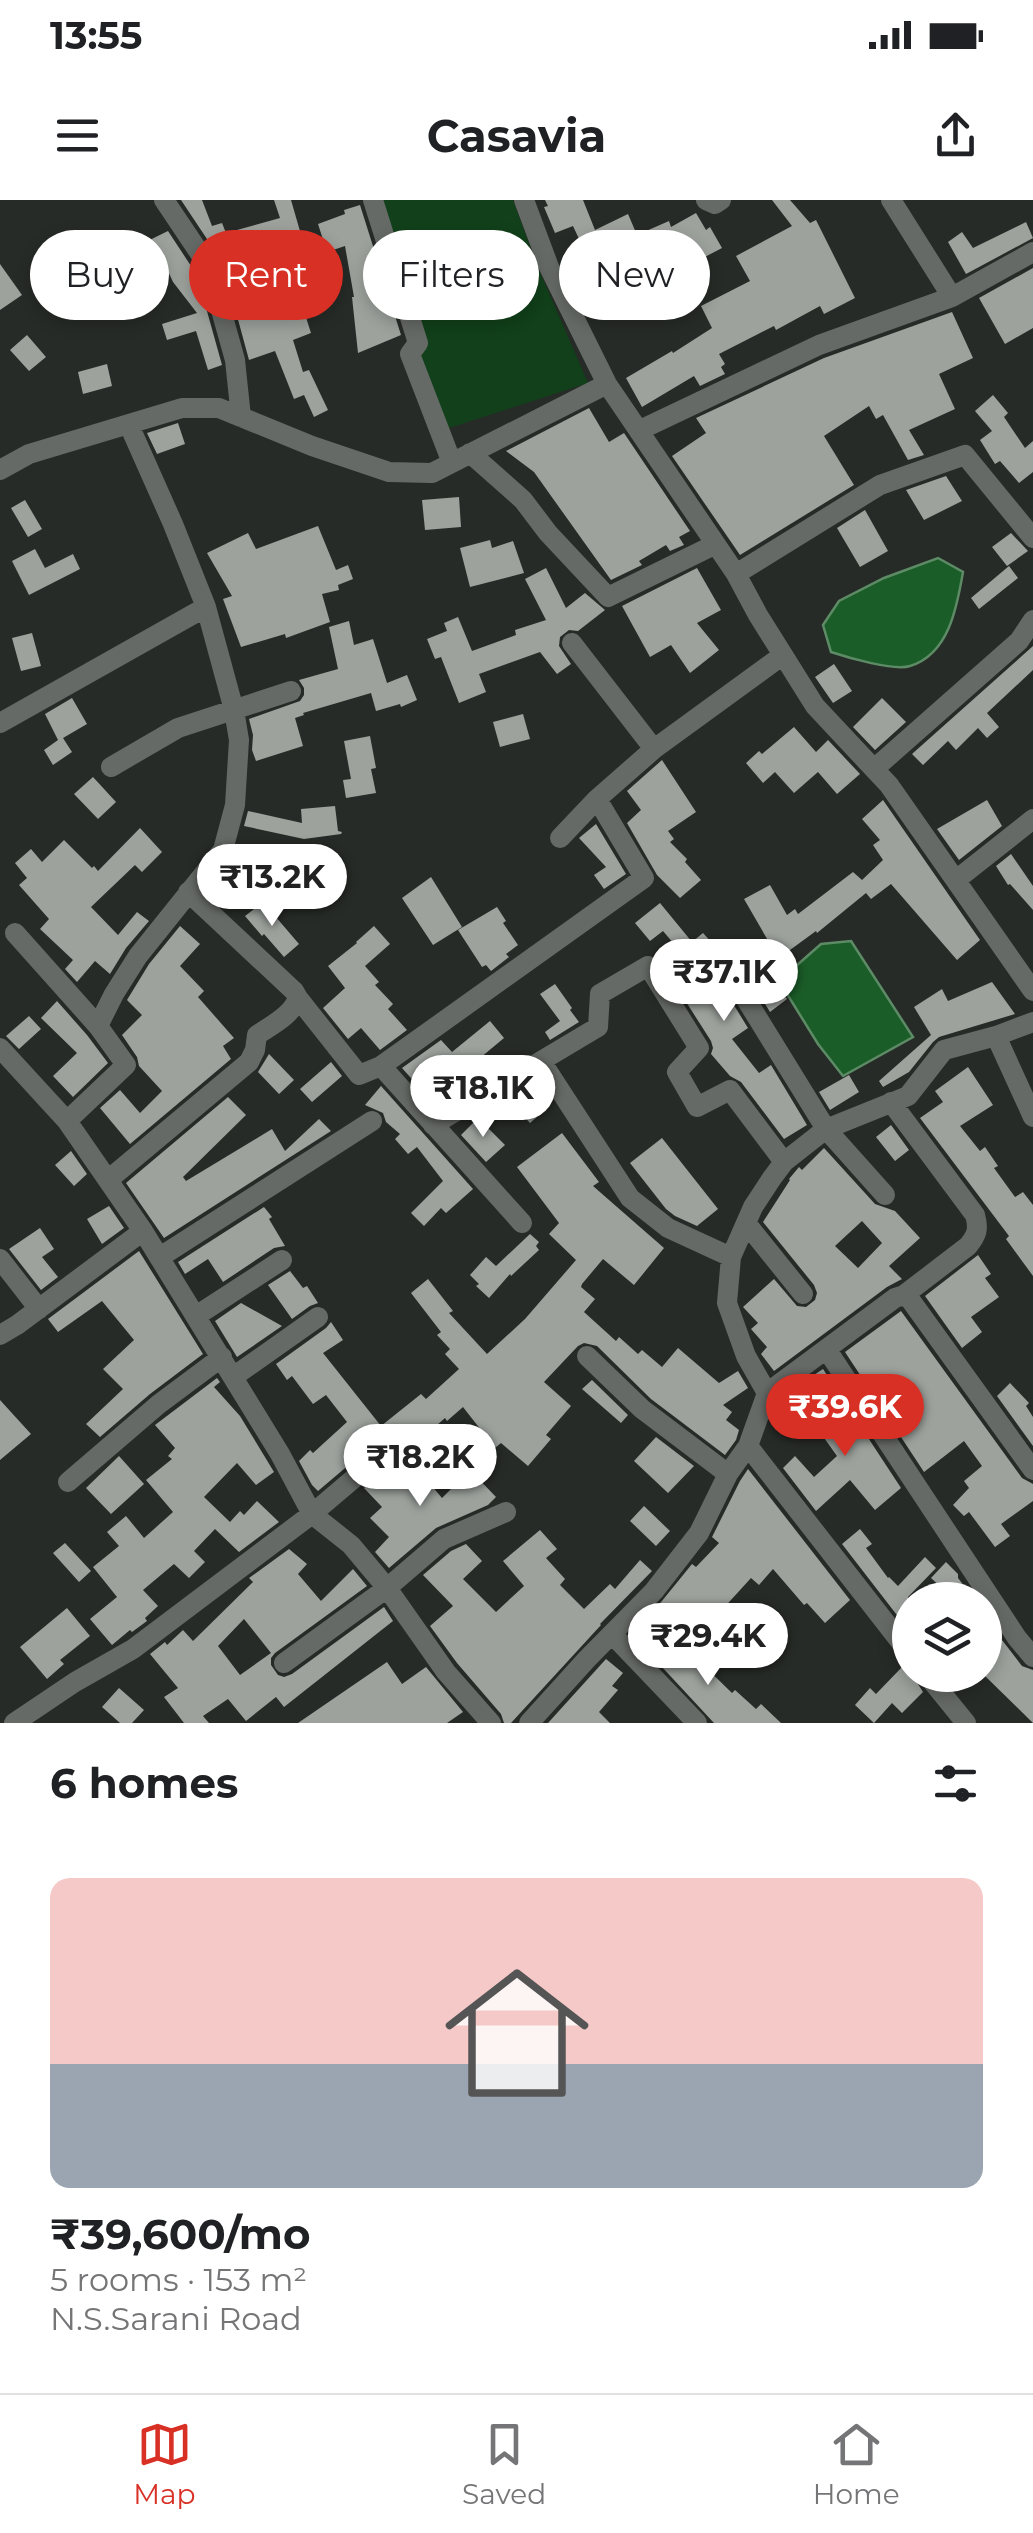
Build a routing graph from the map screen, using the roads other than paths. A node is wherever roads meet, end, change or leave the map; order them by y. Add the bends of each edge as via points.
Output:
1 (164, 200) edge
2 (373, 200) edge
3 (524, 200) edge
4 (706, 200) edge
5 (721, 200) edge
6 (892, 200) edge
7 (1033, 252) edge
8 (952, 297) junction
9 (607, 384) junction
10 (242, 417) junction
11 (129, 425) junction
12 (640, 430) junction
13 (461, 458) junction
14 (0, 470) edge
15 (1033, 538) edge
16 (714, 545) junction
17 (736, 574) junction
18 (206, 607) junction
19 (1033, 620) edge
20 (572, 643) dead end
21 (783, 655) junction
22 (291, 691) dead end
23 (234, 710) junction
24 (0, 723) edge
25 (654, 749) junction
26 (111, 767) dead end
27 (874, 769) junction
28 (597, 799) junction
29 (1033, 819) edge
30 (560, 838) dead end
31 (956, 880) junction
32 (188, 892) junction
33 (14, 934) dead end
34 (720, 958) dead end
35 (1033, 990) edge
36 (298, 998) junction
37 (1033, 1022) edge
38 (98, 1026) junction
39 (996, 1036) junction
40 (0, 1048) edge
41 (541, 1061) junction
42 (380, 1066) junction
43 (891, 1102) junction
44 (1033, 1117) edge
45 (67, 1120) junction
46 (372, 1120) dead end
47 (433, 1125) junction
48 (826, 1129) junction
49 (784, 1162) junction
50 (108, 1180) junction
51 (885, 1196) dead end
52 (746, 1222) junction
53 (522, 1223) dead end
54 (143, 1231) junction
55 (731, 1257) junction
56 (160, 1258) junction
57 (0, 1260) edge
58 (282, 1260) dead end
59 (803, 1294) dead end
60 (904, 1295) junction
61 (39, 1308) junction
62 (196, 1316) junction
63 (318, 1317) dead end
64 (0, 1335) edge
65 (827, 1350) junction
66 (587, 1356) dead end
67 (222, 1357) junction
68 (233, 1376) junction
69 (766, 1393) junction
70 (748, 1446) junction
71 (385, 1452) dead end
72 (1033, 1470) edge
73 (728, 1474) junction
74 (68, 1482) dead end
75 (506, 1512) dead end
76 (312, 1514) junction
77 (386, 1588) junction
78 (892, 1631) edge
79 (612, 1634) junction
80 (1033, 1657) edge
81 (284, 1664) dead end
82 (941, 1692) edge
83 (14, 1723) edge
84 (491, 1723) edge
85 (529, 1723) edge
86 (697, 1723) edge
87 (966, 1723) edge

1 - 10 street via 209,267 235,360
2 - 13 street via 418,343 410,354
3 - 9 street
4 - 5 street
6 - 8 street
7 - 8 street
8 - 12 street via 819,345
9 - 12 street
9 - 13 street
10 - 11 street via 219,408 182,408
10 - 13 street via 389,472 432,472
11 - 14 street via 30,454
11 - 18 street
12 - 16 street
13 - 16 street via 523,500 608,597
15 - 17 street via 965,455 880,485
16 - 17 street
17 - 21 street
18 - 23 street
18 - 24 street
19 - 27 street via 1008,651
20 - 25 street
21 - 25 street
21 - 27 street via 815,706
22 - 23 street
23 - 26 street via 178,728
23 - 32 street via 235,805 224,850
25 - 28 street
27 - 31 street
28 - 30 street
28 - 42 street via 644,878
29 - 31 street
31 - 35 street
32 - 36 street
32 - 38 street via 138,956
33 - 38 street
34 - 48 street
36 - 42 street via 360,1075
36 - 50 street via 258,1035 249,1062
37 - 39 street
38 - 45 street via 126,1065
39 - 43 street via 944,1050 908,1096
39 - 44 street
40 - 45 street
41 - 47 street
41 - 49 street via 598,1028 600,994 648,966 698,1048 677,1072 698,1107 730,1090
41 - 55 street via 630,1198 668,1228
42 - 47 street
43 - 48 street
43 - 60 street via 978,1226 968,1246
45 - 50 street
46 - 56 street
47 - 53 street
48 - 49 street
48 - 51 street
49 - 52 street
50 - 54 street
52 - 55 street
52 - 59 street
54 - 56 street
54 - 61 street
55 - 69 street via 726,1303
56 - 62 street
57 - 61 street
58 - 62 street
60 - 65 street
60 - 72 street
61 - 64 street
62 - 67 street
63 - 68 street
65 - 69 street
65 - 80 street
66 - 73 street via 642,1409
67 - 68 street
67 - 74 street
68 - 76 street
69 - 70 street
70 - 73 street
70 - 78 street
71 - 76 street
73 - 79 street via 698,1533
75 - 77 street via 444,1539
76 - 77 street via 351,1544
76 - 83 street via 134,1649
77 - 81 street
77 - 84 street
79 - 85 street
79 - 86 street
82 - 87 street

